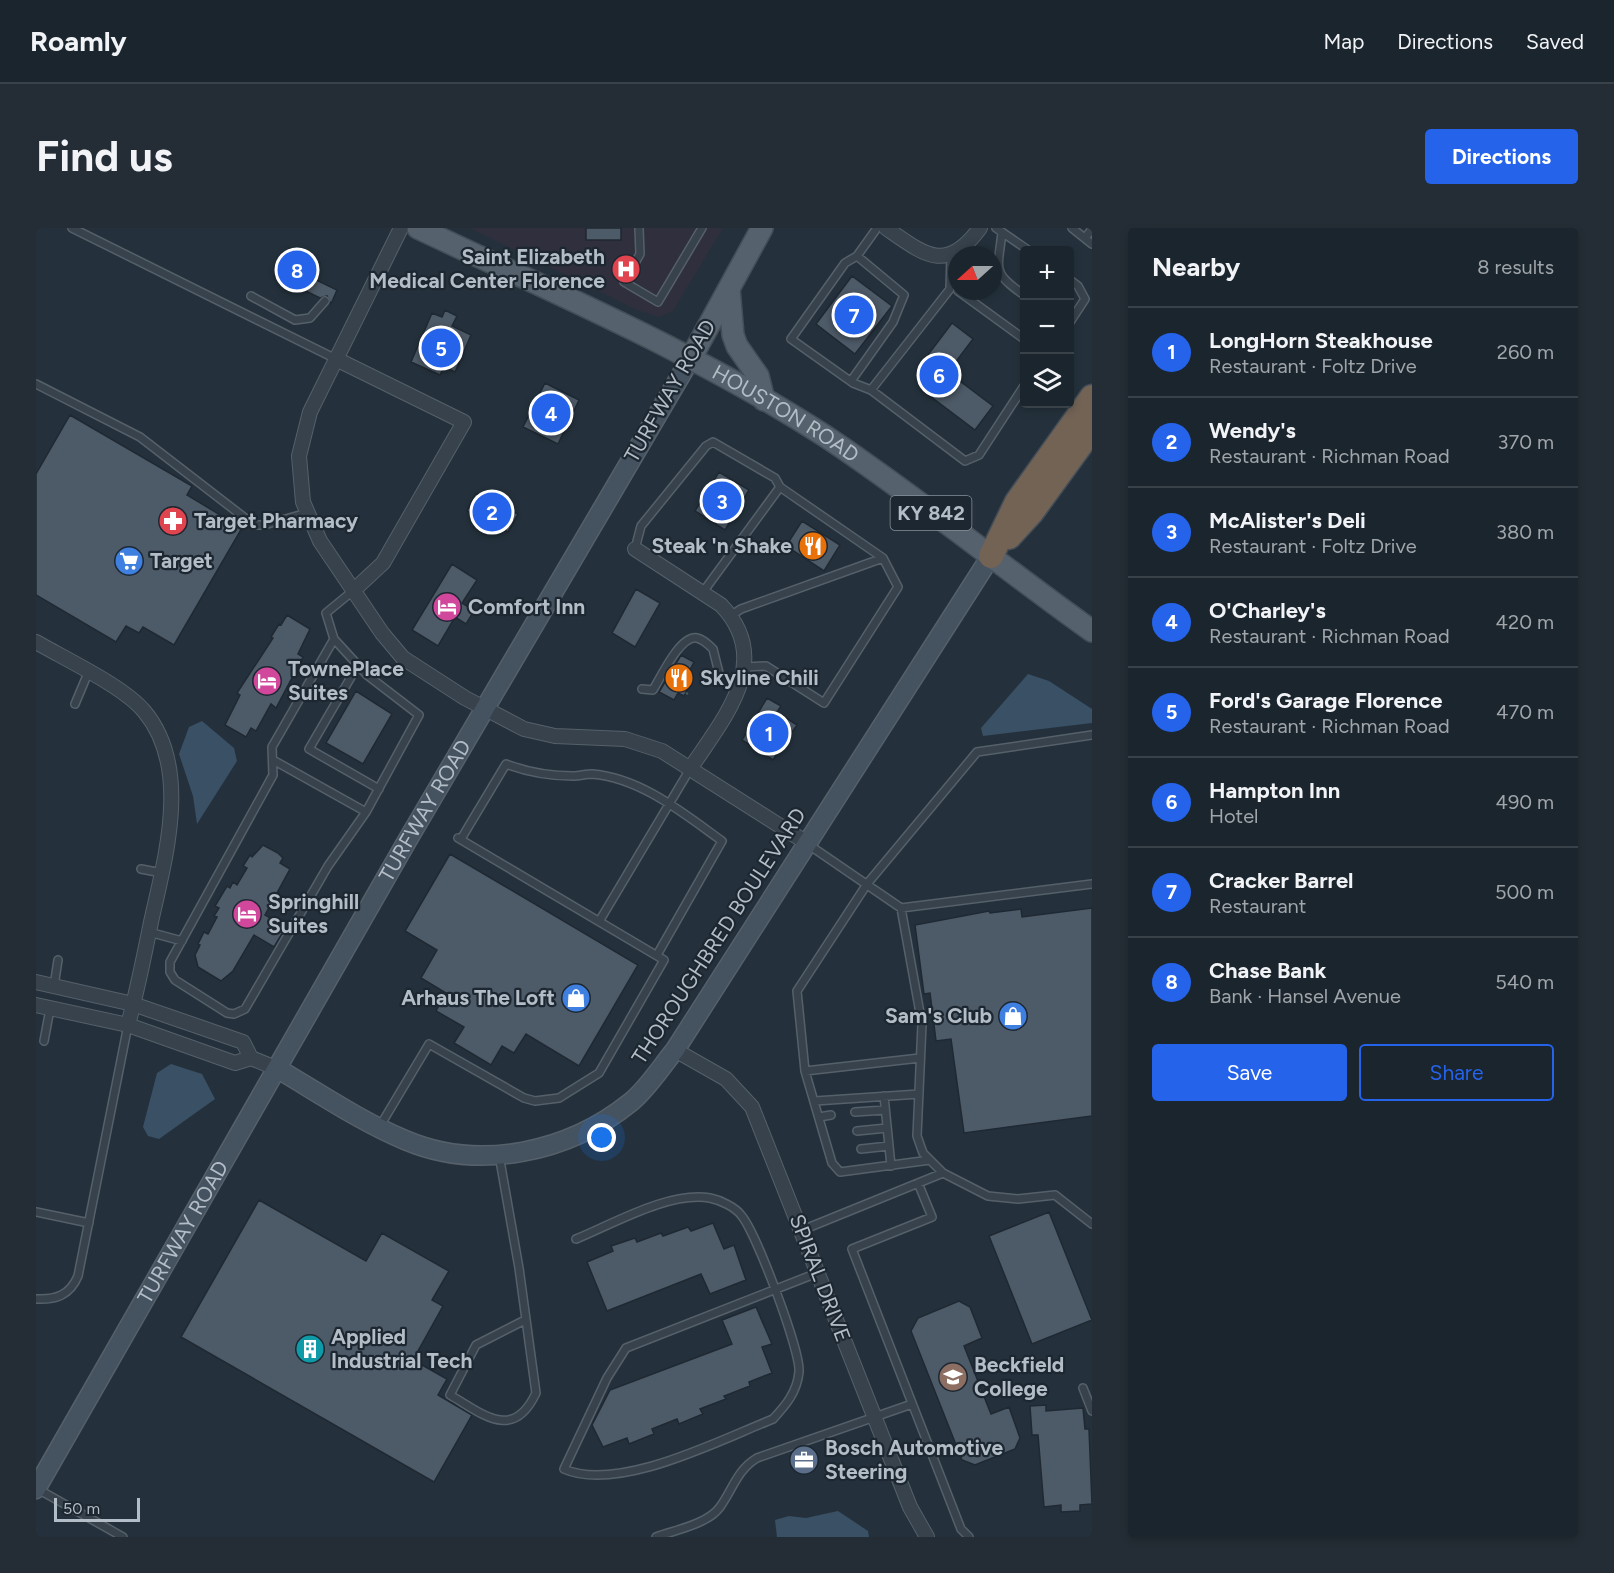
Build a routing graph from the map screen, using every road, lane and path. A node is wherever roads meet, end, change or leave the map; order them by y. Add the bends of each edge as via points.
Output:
1 (72, 228) edge
2 (401, 228) edge
3 (418, 228) edge
4 (639, 228) edge
5 (702, 228) edge
6 (762, 228) edge
7 (878, 228) edge
8 (886, 228) edge
9 (980, 228) edge
10 (1072, 228) edge
11 (1092, 229) edge
12 (999, 230) edge
13 (1085, 238) junction
14 (1092, 244) edge
15 (967, 246) edge
16 (1022, 246) edge
17 (948, 254) edge
18 (856, 256) junction
19 (1074, 283) edge
20 (729, 288) junction
21 (1020, 292) edge
22 (251, 296) dead end
23 (948, 298) edge
24 (969, 300) edge
25 (325, 301) dead end
26 (1074, 316) edge
27 (1020, 336) edge
28 (691, 358) junction
29 (336, 359) junction
30 (851, 381) junction
31 (36, 384) edge
32 (871, 390) junction
33 (1020, 392) edge
34 (1092, 397) edge
35 (764, 399) junction
36 (1092, 429) edge
37 (780, 488) junction
38 (307, 513) junction
39 (635, 549) joint
40 (991, 556) junction
41 (883, 558) junction
42 (354, 590) junction
43 (703, 592) junction
44 (732, 615) junction
45 (1092, 631) edge
46 (334, 639) junction
47 (36, 642) edge
48 (358, 665) junction
49 (745, 667) junction
50 (88, 673) junction
51 (719, 673) dead end
52 (642, 689) dead end
53 (75, 704) dead end
54 (485, 710) junction
55 (1092, 735) edge
56 (273, 760) junction
57 (690, 769) junction
58 (379, 789) junction
59 (669, 803) junction
60 (366, 812) junction
61 (807, 843) junction
62 (141, 869) dead end
63 (162, 873) junction
64 (867, 884) junction
65 (1092, 884) edge
66 (901, 908) junction
67 (600, 920) junction
68 (149, 932) junction
69 (182, 941) junction
70 (657, 955) junction
71 (58, 960) dead end
72 (36, 982) edge
73 (54, 986) junction
74 (133, 1004) junction
75 (36, 1005) edge
76 (50, 1009) junction
77 (128, 1025) junction
78 (44, 1041) dead end
79 (675, 1050) junction
80 (251, 1058) junction
81 (920, 1058) junction
82 (278, 1069) junction
83 (805, 1071) junction
84 (919, 1094) junction
85 (884, 1096) junction
86 (815, 1101) junction
87 (885, 1110) junction
88 (855, 1113) dead end
89 (831, 1115) dead end
90 (819, 1116) junction
91 (380, 1127) junction
92 (887, 1128) junction
93 (857, 1131) dead end
94 (834, 1134) dead end
95 (824, 1135) junction
96 (889, 1146) junction
97 (861, 1149) dead end
98 (499, 1155) junction
99 (930, 1160) junction
100 (891, 1166) junction
101 (943, 1173) junction
102 (918, 1183) junction
103 (36, 1212) edge
104 (89, 1223) junction
105 (1092, 1224) edge
106 (801, 1231) junction
107 (576, 1239) dead end
108 (817, 1273) junction
109 (774, 1290) junction
110 (36, 1299) edge
111 (525, 1320) junction
112 (1083, 1388) dead end
113 (912, 1404) junction
114 (1092, 1411) edge
115 (875, 1416) junction
116 (36, 1488) edge
117 (123, 1537) edge
118 (656, 1537) edge
119 (927, 1537) edge
120 (969, 1537) edge

1 - 29 lane
2 - 29 street
3 - 28 main road, HOUSTON ROAD / KY 842
4 - 5 lane via 640,254 624,282 658,302
6 - 20 main road, TURFWAY ROAD
7 - 18 lane
8 - 17 street via 916,249
9 - 15 street
10 - 13 lane
11 - 13 lane
12 - 16 lane
12 - 21 lane via 998,272
13 - 14 lane
18 - 30 lane via 904,295 893,322
18 - 30 lane via 845,263 791,339
19 - 26 lane via 1085,299
20 - 28 main road, TURFWAY ROAD
20 - 35 main road via 733,335 758,376
22 - 25 lane via 295,320 310,318
23 - 32 lane
24 - 27 lane
28 - 35 main road, HOUSTON ROAD / KY 842
28 - 54 main road, TURFWAY ROAD
29 - 38 street via 310,412 301,443 300,488
29 - 42 street via 464,422 383,563
30 - 32 lane
31 - 38 lane via 140,437 254,525
32 - 33 lane via 965,461 979,455
34 - 40 highway via 1017,502
35 - 40 main road, HOUSTON ROAD / KY 842 via 824,436
36 - 40 highway via 1031,513
37 - 39 lane via 775,478 713,442 641,526
37 - 41 lane
37 - 43 lane
38 - 42 street via 320,541
39 - 43 street
40 - 45 main road, HOUSTON ROAD / KY 842
40 - 61 main road, THOROUGHBRED BOULEVARD
41 - 44 lane
41 - 49 lane via 898,587 824,703 766,666
42 - 46 lane via 326,613
42 - 54 street via 404,658
43 - 44 street
44 - 49 street via 743,645
46 - 48 lane
46 - 56 lane via 272,747
47 - 50 street
48 - 58 lane via 419,715
48 - 58 lane via 309,749
49 - 57 street via 732,704
50 - 53 lane
50 - 63 street via 143,710 160,735 170,782 168,844
51 - 52 lane via 713,649 697,638 691,639 679,647 654,690
54 - 57 street via 538,734 625,739 662,751
54 - 82 main road, TURFWAY ROAD
55 - 64 lane via 977,752
56 - 60 lane
56 - 69 lane via 273,775
57 - 59 lane
57 - 61 street
58 - 60 lane
59 - 67 lane
59 - 67 lane via 630,783 591,774 528,772 506,764 460,838
59 - 70 lane via 722,840
60 - 69 lane via 328,866 244,1009 227,1013 175,980 170,962
61 - 64 lane
61 - 79 main road, THOROUGHBRED BOULEVARD
62 - 63 lane
63 - 68 street
64 - 66 lane
64 - 83 lane via 797,991
65 - 66 lane
66 - 81 lane via 922,1024
67 - 70 lane
68 - 69 lane
68 - 74 street
70 - 91 lane via 664,960 599,1073 571,1091 547,1100 524,1098 429,1044
71 - 73 lane
72 - 73 street
73 - 74 street
74 - 77 street
74 - 80 street via 243,1042
75 - 76 street
76 - 77 street
76 - 78 lane
77 - 80 street via 235,1063
77 - 104 lane
79 - 98 main road, THOROUGHBRED BOULEVARD via 633,1100 610,1117 560,1143
79 - 106 street, SPIRAL DRIVE via 726,1079 752,1107
80 - 82 street
81 - 83 lane
81 - 84 lane
82 - 91 main road, THOROUGHBRED BOULEVARD
82 - 116 main road, TURFWAY ROAD
83 - 86 lane
84 - 85 lane
84 - 99 lane via 917,1136 923,1154
85 - 86 lane
85 - 87 lane
86 - 90 lane
87 - 88 lane
87 - 92 lane
89 - 90 lane
90 - 95 lane
91 - 98 main road, THOROUGHBRED BOULEVARD via 404,1140 451,1153
92 - 93 lane
92 - 96 lane
94 - 95 lane
95 - 100 lane via 833,1152 832,1163 840,1172
96 - 97 lane
96 - 100 lane
98 - 111 lane
99 - 100 lane
99 - 101 lane
101 - 102 lane
101 - 105 lane via 988,1196 1018,1199 1056,1195
102 - 106 lane
102 - 113 lane via 932,1217 852,1249
103 - 104 lane
104 - 110 lane via 73,1288 50,1300
106 - 108 street, SPIRAL DRIVE
107 - 109 lane via 663,1203 688,1197 710,1198 741,1214
108 - 109 lane
108 - 115 street, SPIRAL DRIVE
109 - 109 lane via 626,1348 564,1469 601,1477 642,1469 773,1419 788,1403 799,1373 799,1356
111 - 111 lane via 536,1393 520,1414 496,1422 450,1395 476,1346
112 - 114 lane
113 - 115 lane
113 - 120 lane via 961,1529
115 - 118 lane via 757,1458 745,1466 720,1508 709,1517
115 - 119 street, SPIRAL DRIVE via 910,1507
116 - 117 lane

